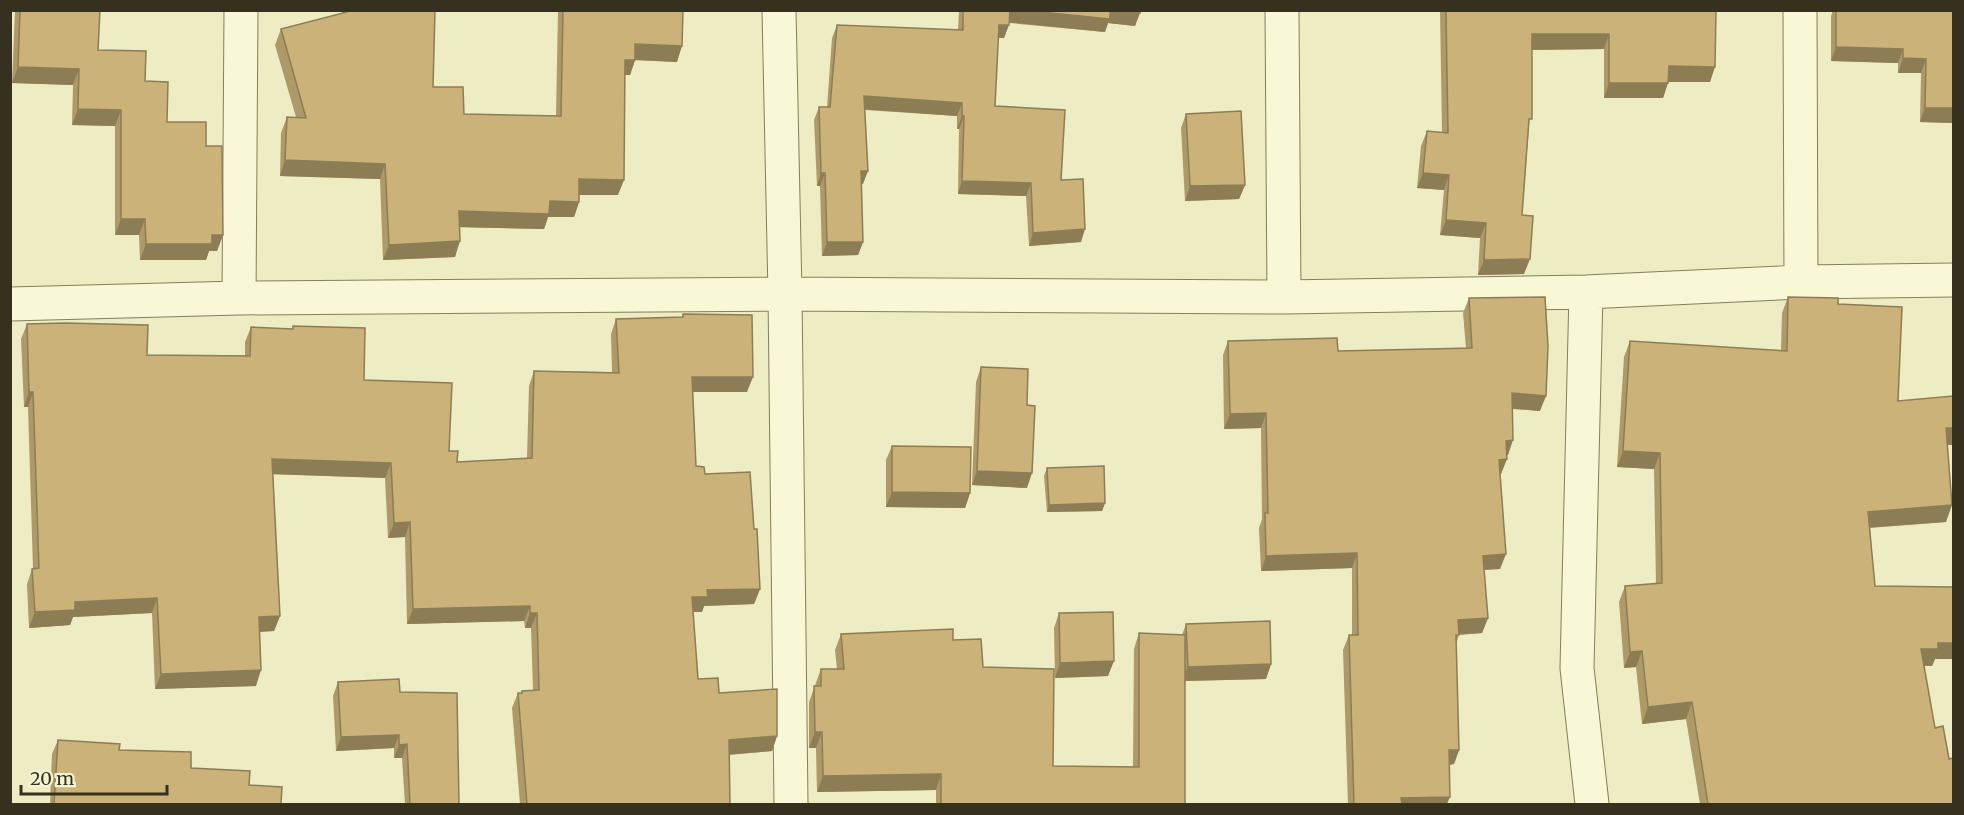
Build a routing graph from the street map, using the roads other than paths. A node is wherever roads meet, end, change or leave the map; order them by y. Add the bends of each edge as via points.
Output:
1 (241, 10) edge
2 (779, 10) edge
3 (1282, 10) edge
4 (1800, 10) edge
5 (1953, 280) edge
6 (1801, 282) junction
7 (1586, 292) junction
8 (785, 294) junction
9 (1284, 297) junction
10 (239, 298) junction
11 (10, 304) edge
12 (792, 804) edge
13 (1592, 804) edge

1 - 10 street
2 - 8 street
3 - 9 street
4 - 6 street
5 - 6 street
6 - 7 street
7 - 9 street
7 - 13 street via 1577,668
8 - 9 street
8 - 10 street
8 - 12 street
10 - 11 street

